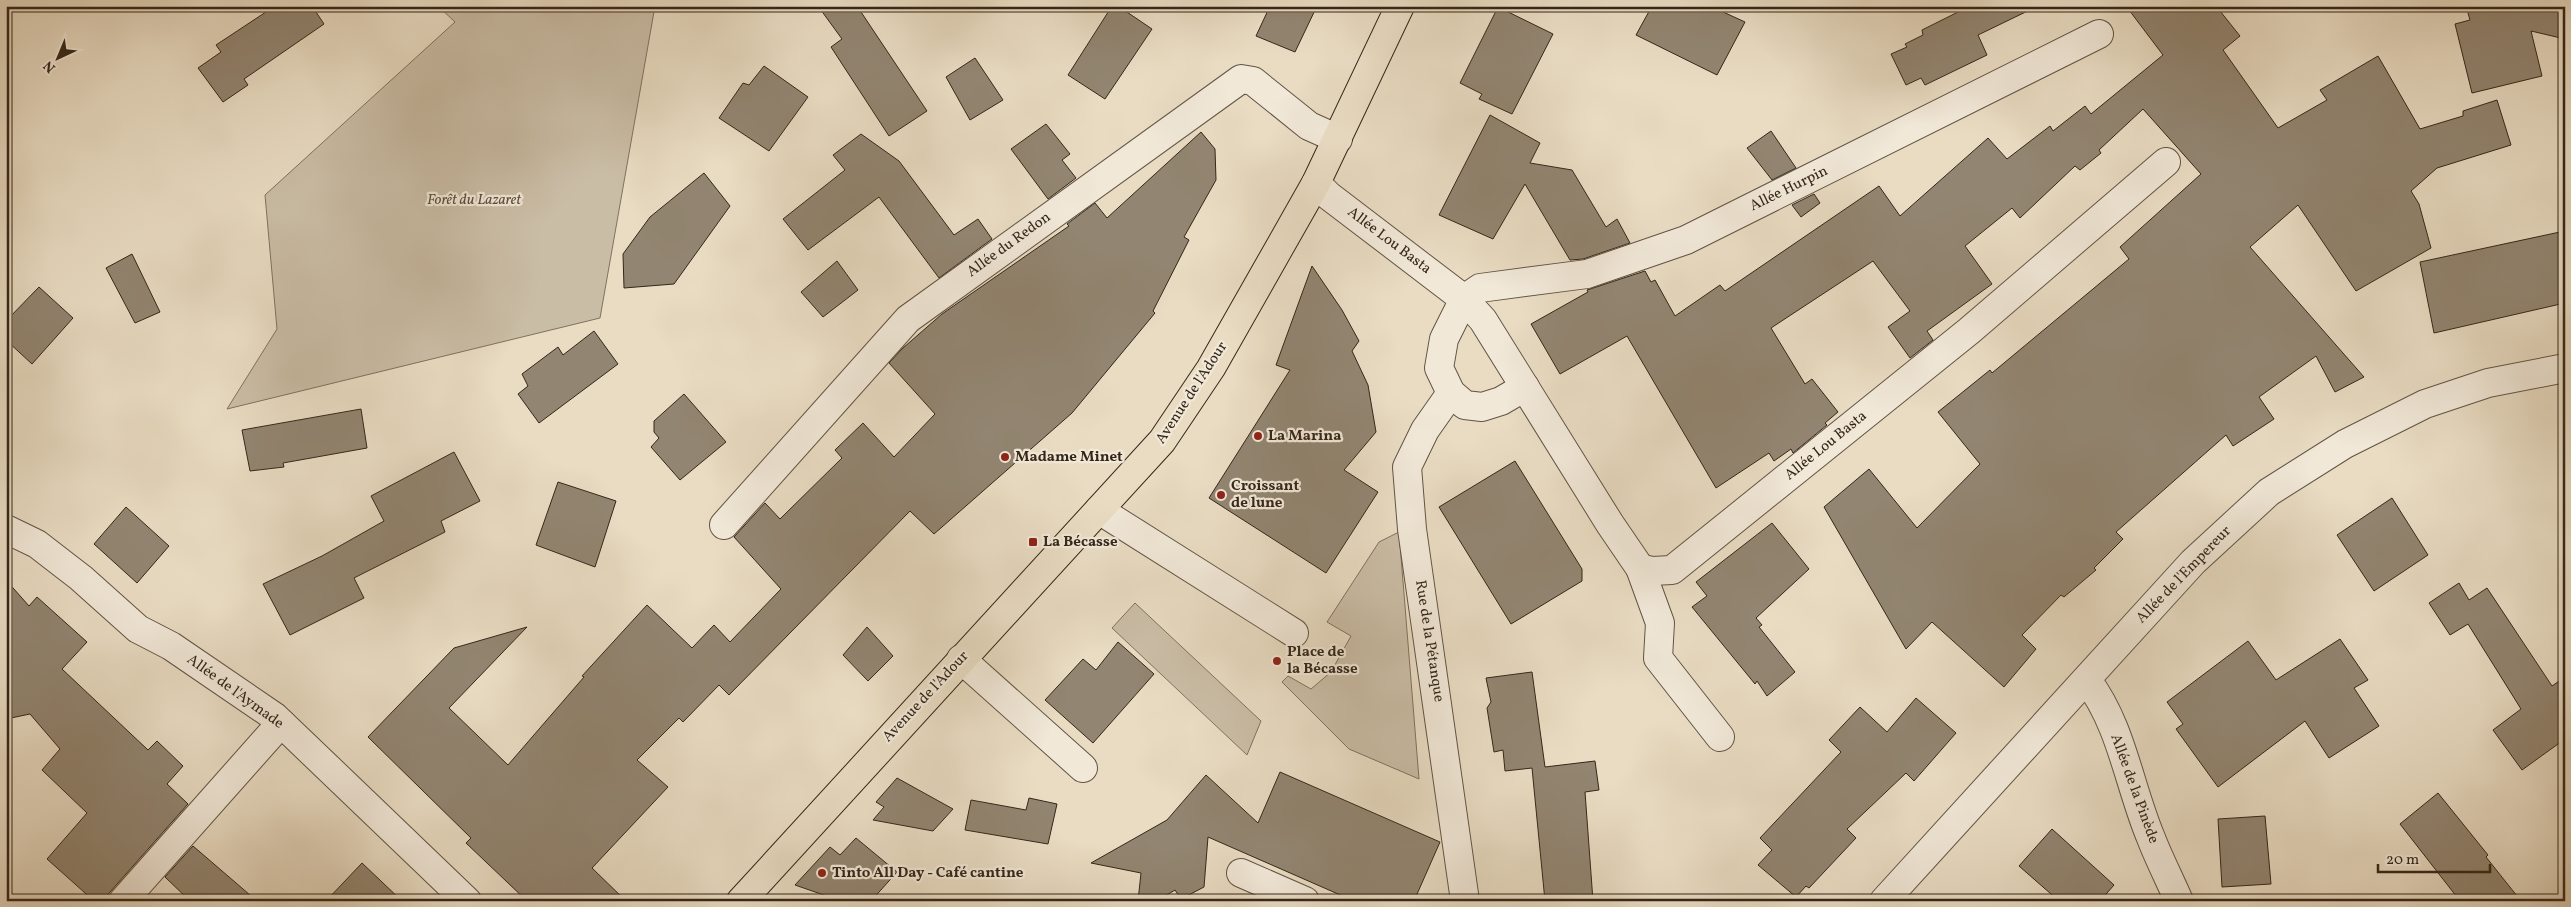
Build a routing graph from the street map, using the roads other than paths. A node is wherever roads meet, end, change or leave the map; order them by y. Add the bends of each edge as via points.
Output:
1 (1400, 6) edge
2 (2099, 34) dead end
3 (1338, 140) junction
4 (2166, 162) dead end
5 (1316, 183) junction
6 (1464, 299) junction
7 (2565, 368) edge
8 (1525, 388) junction
9 (1450, 394) junction
10 (1099, 510) junction
11 (724, 525) dead end
12 (6, 528) edge
13 (1640, 568) junction
14 (1294, 633) dead end
15 (961, 659) junction
16 (2087, 680) junction
17 (281, 723) junction
18 (1720, 737) dead end
19 (1083, 768) dead end
20 (1241, 873) dead end
21 (123, 901) edge
22 (467, 901) edge
23 (741, 901) edge
24 (1305, 901) edge
25 (1465, 901) edge
26 (1884, 901) edge
27 (2179, 901) edge

1 - 3 main road, Avenue de l'Adour
2 - 6 street, Allée Hurpin via 1686,240 1587,274 1480,288
3 - 5 main road, Avenue de l'Adour
3 - 11 street, Allée du Redon via 1309,126 1253,81 1241,79 908,319
4 - 13 street, Allée Lou Basta via 1969,331 1672,570
5 - 6 street, Allée Lou Basta
5 - 10 main road, Avenue de l'Adour via 1211,368 1162,441
6 - 8 street, Allée Lou Basta via 1483,320
6 - 9 street via 1444,339 1439,368
7 - 16 street, Allée de l'Empereur via 2488,383 2426,404 2345,444 2269,492 2193,562
8 - 9 street via 1482,407 1465,406
8 - 13 street, Allée Lou Basta
9 - 25 street, Rue de la Pétanque via 1425,430 1407,467 1412,529
10 - 14 street
10 - 15 main road, Avenue de l'Adour
12 - 17 street, Allée de l'Aymade via 44,550 81,578 138,629 171,646
13 - 18 street via 1660,623 1658,658
15 - 19 street
15 - 23 main road, Avenue de l'Adour
16 - 26 street, Allée de l'Empereur
16 - 27 street, Allée de la Pinède via 2099,695 2121,749 2150,838
17 - 21 street
17 - 22 street, Allée de l'Aymade
20 - 24 street

